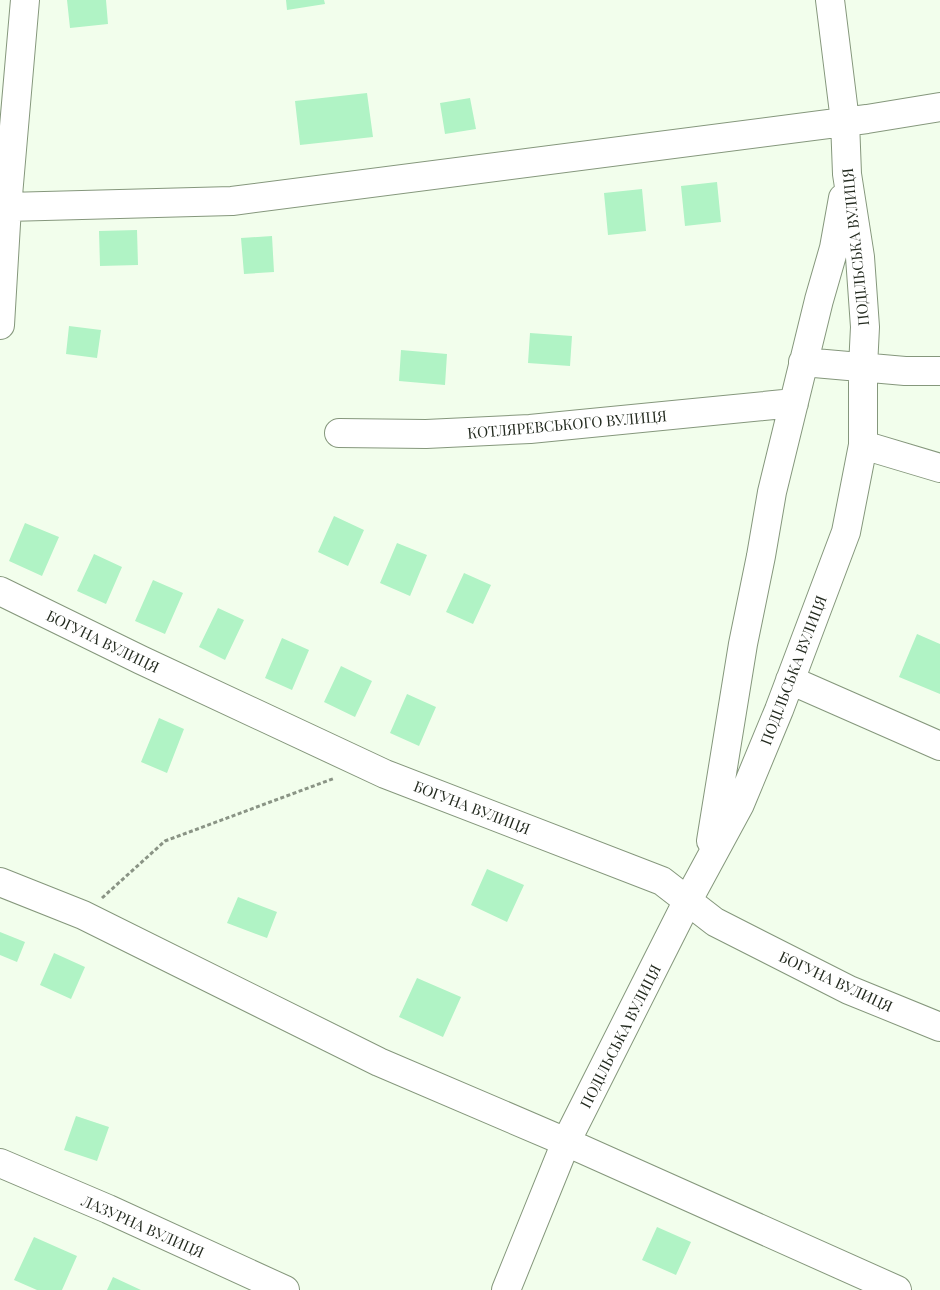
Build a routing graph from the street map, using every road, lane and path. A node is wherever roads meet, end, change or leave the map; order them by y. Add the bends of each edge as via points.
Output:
1 (25, 0) edge
2 (830, 0) edge
3 (940, 107) edge
4 (845, 121) junction
5 (847, 174) junction
6 (7, 207) junction
7 (0, 325) edge
8 (803, 362) junction
9 (863, 367) junction
10 (940, 371) edge
11 (794, 403) junction
12 (339, 433) dead end
13 (863, 445) junction
14 (940, 468) edge
15 (0, 591) edge
16 (790, 680) junction
17 (940, 746) edge
18 (359, 762) junction
19 (708, 863) junction
20 (0, 882) edge
21 (688, 900) junction
22 (83, 915) junction
23 (940, 1027) edge
24 (566, 1142) junction
25 (0, 1163) edge
26 (285, 1290) edge
27 (506, 1290) edge
28 (897, 1290) edge

1 - 6 street
2 - 4 street, ПОДІЛЬСЬКА ВУЛИЦЯ
3 - 4 street
4 - 5 street, ПОДІЛЬСЬКА ВУЛИЦЯ
4 - 6 street via 232,201
5 - 8 street via 834,248
5 - 9 street, ПОДІЛЬСЬКА ВУЛИЦЯ via 860,266 865,327
6 - 7 street
8 - 9 street
8 - 11 street
9 - 10 street
9 - 13 street, ПОДІЛЬСЬКА ВУЛИЦЯ
11 - 12 street, КОТЛЯРЕВСЬКОГО ВУЛИЦЯ via 530,430
11 - 19 street via 772,492 743,644
13 - 14 street
13 - 16 street, ПОДІЛЬСЬКА ВУЛИЦЯ via 846,532
15 - 18 street, БОГУНА ВУЛИЦЯ
16 - 17 street
16 - 19 street, ПОДІЛЬСЬКА ВУЛИЦЯ via 740,804
18 - 21 street, БОГУНА ВУЛИЦЯ via 662,880
18 - 22 path via 336,778 165,841
19 - 21 street, ПОДІЛЬСЬКА ВУЛИЦЯ
20 - 22 street
21 - 23 street, БОГУНА ВУЛИЦЯ via 715,922 849,990
21 - 24 street, ПОДІЛЬСЬКА ВУЛИЦЯ
22 - 24 street via 379,1062
24 - 27 street, ПОДІЛЬСЬКА ВУЛИЦЯ
24 - 28 street
25 - 26 street, ЛАЗУРНА ВУЛИЦЯ

